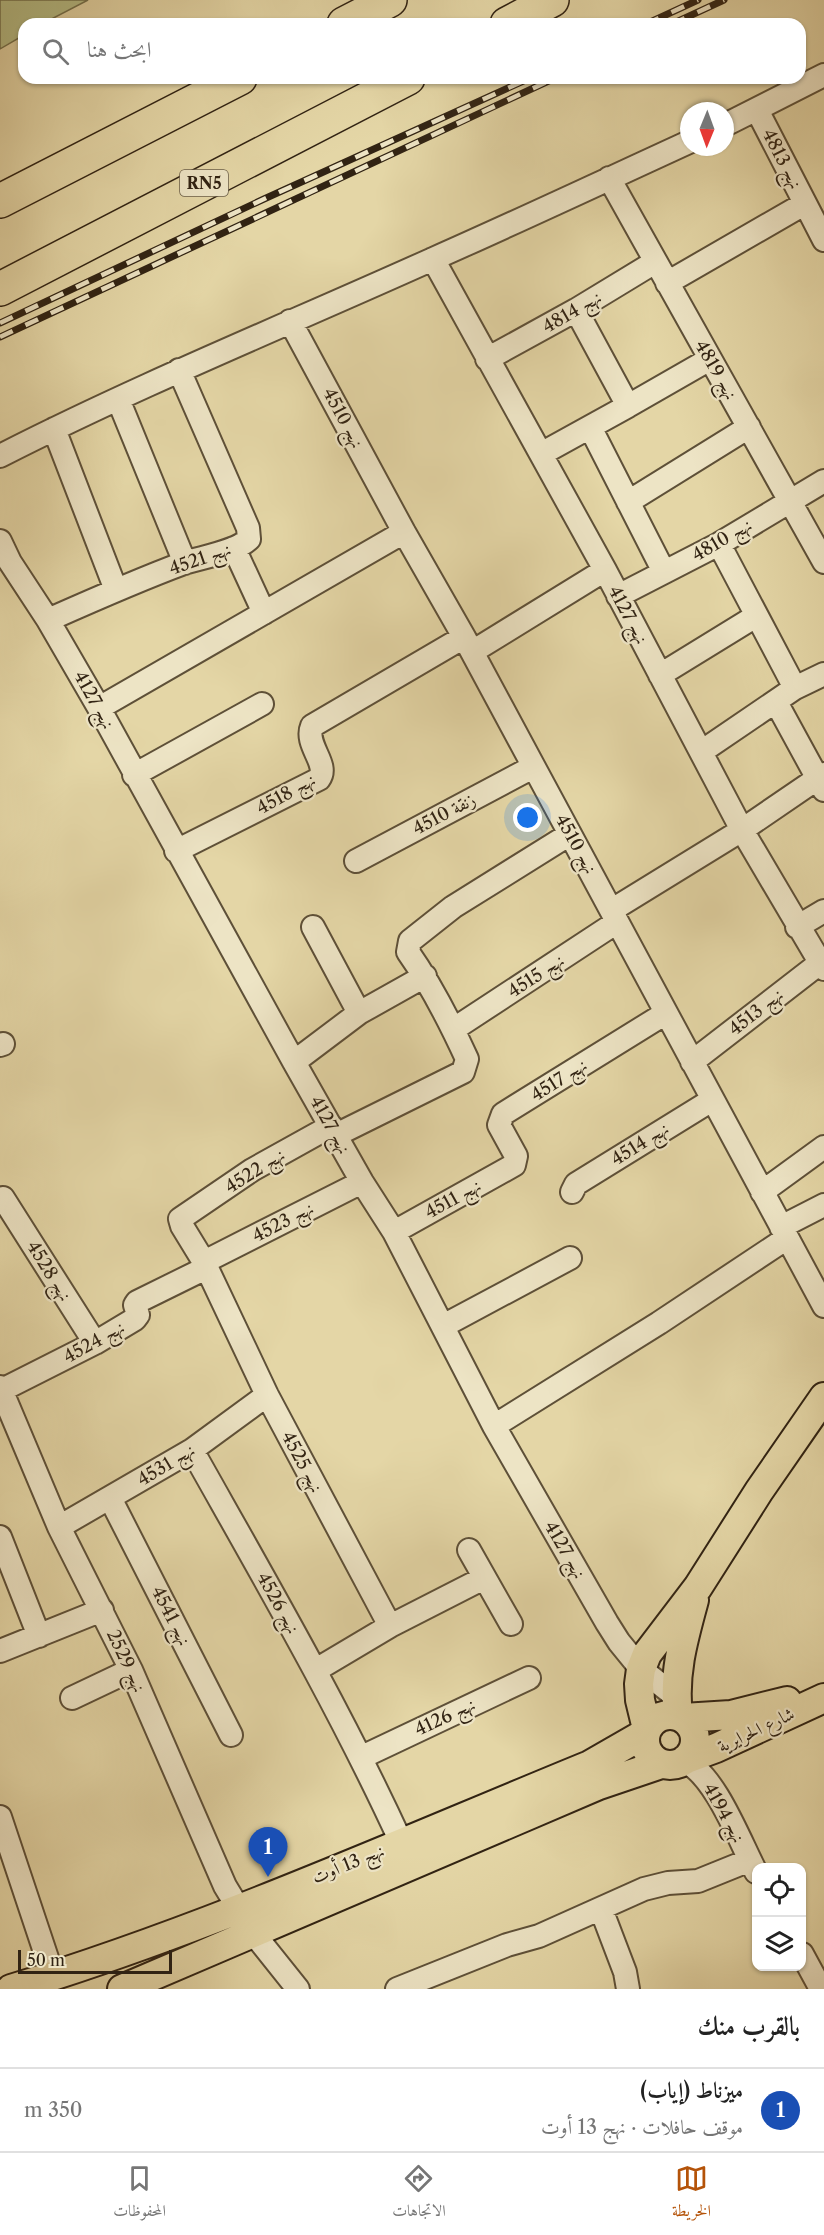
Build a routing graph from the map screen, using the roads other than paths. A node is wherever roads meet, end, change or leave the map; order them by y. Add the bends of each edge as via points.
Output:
1 (390, 0) edge
2 (552, 0) edge
3 (356, 18) edge
4 (518, 18) edge
5 (824, 75) edge
6 (228, 84) edge
7 (396, 84) edge
8 (757, 110) junction
9 (734, 121) edge
10 (680, 146) edge
11 (609, 178) junction
12 (0, 201) edge
13 (804, 204) junction
14 (824, 240) edge
15 (433, 260) junction
16 (655, 262) junction
17 (667, 283) junction
18 (0, 289) edge
19 (576, 310) junction
20 (290, 321) junction
21 (710, 359) junction
22 (488, 360) junction
23 (179, 370) junction
24 (118, 399) junction
25 (628, 406) junction
26 (590, 427) junction
27 (749, 427) junction
28 (54, 429) junction
29 (541, 454) junction
30 (0, 456) edge
31 (824, 481) edge
32 (789, 500) junction
33 (628, 502) junction
34 (404, 532) junction
35 (0, 541) edge
36 (719, 544) junction
37 (234, 548) junction
38 (824, 561) edge
39 (185, 563) junction
40 (605, 570) junction
41 (664, 572) junction
42 (116, 590) junction
43 (618, 596) junction
44 (264, 613) junction
45 (756, 616) junction
46 (48, 620) junction
47 (468, 645) junction
48 (824, 674) edge
49 (660, 675) junction
50 (795, 688) junction
51 (776, 702) junction
52 (262, 704) dead end
53 (99, 708) junction
54 (701, 752) junction
55 (533, 767) junction
56 (134, 774) junction
57 (822, 780) edge
58 (742, 830) junction
59 (570, 834) junction
60 (176, 851) junction
61 (356, 861) dead end
62 (824, 911) edge
63 (614, 916) junction
64 (313, 927) dead end
65 (797, 927) junction
66 (822, 966) edge
67 (425, 976) junction
68 (359, 1013) junction
69 (666, 1013) junction
70 (454, 1029) junction
71 (294, 1062) junction
72 (692, 1062) junction
73 (712, 1100) junction
74 (333, 1131) junction
75 (824, 1147) edge
76 (511, 1167) joint
77 (362, 1182) junction
78 (572, 1192) dead end
79 (762, 1192) junction
80 (3, 1198) dead end
81 (824, 1205) edge
82 (180, 1219) joint
83 (394, 1232) junction
84 (784, 1233) junction
85 (570, 1258) dead end
86 (205, 1265) junction
87 (824, 1306) edge
88 (442, 1326) junction
89 (95, 1343) junction
90 (1, 1389) edge
91 (267, 1395) junction
92 (824, 1397) edge
93 (494, 1426) junction
94 (192, 1450) junction
95 (110, 1498) junction
96 (59, 1527) junction
97 (0, 1537) edge
98 (469, 1550) dead end
99 (484, 1578) junction
100 (698, 1587) junction
101 (102, 1610) junction
102 (511, 1624) dead end
103 (390, 1626) junction
104 (39, 1636) junction
105 (0, 1651) edge
106 (641, 1669) junction
107 (131, 1670) junction
108 (316, 1670) junction
109 (529, 1678) dead end
110 (824, 1691) edge
111 (72, 1698) dead end
112 (824, 1698) edge
113 (679, 1710) junction
114 (646, 1731) junction
115 (231, 1735) dead end
116 (362, 1757) junction
117 (677, 1761) junction
118 (0, 1816) edge
119 (401, 1842) junction
120 (752, 1864) edge
121 (752, 1866) edge
122 (239, 1908) junction
123 (601, 1909) junction
124 (254, 1934) junction
125 (115, 1954) junction
126 (806, 1963) edge
127 (53, 1976) junction
128 (128, 1988) edge
129 (11, 1989) edge
130 (298, 1989) edge
131 (398, 1989) edge
132 (628, 1989) edge
133 (820, 1989) edge

1 - 3 highway
2 - 4 highway
5 - 8 street
6 - 12 highway
7 - 18 highway, RN5
8 - 9 street
8 - 13 street, نهج 4813
10 - 11 street
11 - 15 street
11 - 16 street, نهج 4819
13 - 14 street, نهج 4813
13 - 17 street
15 - 20 street
15 - 22 street, نهج 4127
16 - 17 street, نهج 4819
16 - 19 street, نهج 4814
17 - 21 street, نهج 4819
19 - 22 street, نهج 4814
19 - 25 street
20 - 23 street
20 - 34 street, نهج 4510
21 - 25 street
21 - 27 street, نهج 4819
22 - 29 street, نهج 4127
23 - 24 street
23 - 37 street, نهج 4521 via 248,528 249,539
24 - 28 street
24 - 39 street
25 - 26 street
26 - 29 street
26 - 33 street
27 - 32 street, نهج 4819
27 - 33 street
28 - 30 street
28 - 42 street
29 - 40 street, نهج 4127
31 - 32 street, نهج 4810
32 - 36 street, نهج 4810
32 - 38 street, نهج 4819
33 - 41 street
34 - 44 street
34 - 47 street, نهج 4510
35 - 46 street, نهج 4127
36 - 41 street, نهج 4810
36 - 45 street
37 - 39 street, نهج 4521
37 - 44 street
39 - 42 street, نهج 4521
40 - 43 street, نهج 4127
40 - 47 street, نهج 4518
41 - 43 street, نهج 4810
42 - 46 street, نهج 4521
43 - 49 street, نهج 4127
44 - 53 street
45 - 49 street
45 - 50 street
46 - 53 street, نهج 4127
47 - 55 street, نهج 4510
47 - 60 street, نهج 4518 via 312,726 310,739 322,769 319,779
48 - 50 street
49 - 54 street, نهج 4127
50 - 51 street
51 - 54 street
51 - 57 street
52 - 56 street
53 - 56 street, نهج 4127
54 - 58 street, نهج 4127
55 - 59 street, نهج 4510
55 - 61 street, زنقة 4510
56 - 60 street, نهج 4127
57 - 58 street, نهج 4515
58 - 63 street, نهج 4515
58 - 65 street, نهج 4127
59 - 63 street, نهج 4510
59 - 67 street via 453,907 410,941 408,952
60 - 71 street, نهج 4127
62 - 65 street
63 - 69 street, نهج 4510
63 - 70 street, نهج 4515
64 - 68 street
65 - 66 street, نهج 4127
66 - 72 street, نهج 4513
67 - 68 street
67 - 70 street
68 - 71 street
69 - 72 street, نهج 4510
69 - 76 street, نهج 4517 via 503,1114 499,1125 516,1156
70 - 74 street, نهج 4522 via 467,1059 463,1072
71 - 74 street, نهج 4127
72 - 73 street, نهج 4510
73 - 78 street, نهج 4514 via 576,1184
73 - 79 street, نهج 4510
74 - 77 street, نهج 4127
74 - 82 street, نهج 4522 via 252,1170
75 - 79 street
76 - 83 street, نهج 4511
77 - 83 street, نهج 4127
77 - 86 street, نهج 4523
79 - 84 street, نهج 4510
80 - 89 street, نهج 4528
81 - 84 street
82 - 86 street, نهج 4525
83 - 88 street, نهج 4127
84 - 87 street, نهج 4510
84 - 93 street via 659,1323
85 - 88 street
86 - 89 street, نهج 4524 via 137,1302 135,1319
86 - 91 street, نهج 4525
88 - 93 street, نهج 4127
89 - 90 street, نهج 4524
90 - 96 street, نهج 2529
91 - 94 street, نهج 4531
91 - 103 street, نهج 4525
92 - 100 main road
93 - 106 street, نهج 4127 via 607,1623
94 - 95 street, نهج 4531
94 - 108 street, نهج 4526
95 - 96 street, نهج 4531
95 - 115 street, نهج 4541
96 - 101 street, نهج 2529
97 - 104 street
98 - 99 street
99 - 102 street
99 - 103 street
100 - 106 main road via 655,1641
100 - 113 main road via 678,1658
101 - 104 street
101 - 107 street, نهج 2529
103 - 108 street
104 - 105 street
106 - 113 street, نهج 4127
106 - 114 main road via 640,1700
107 - 111 street
107 - 122 street, نهج 2529 via 225,1886
108 - 116 street, نهج 4526
109 - 116 street, نهج 4126
110 - 113 main road, شارع الحرايرية via 730,1715
112 - 117 main road, شارع الحرايرية via 717,1748
113 - 114 main road via 659,1716
113 - 117 main road via 695,1738 693,1750
114 - 117 main road via 651,1757
114 - 119 main road, نهج 13 أوت via 590,1764
116 - 119 street, نهج 4526
117 - 120 street, نهج 4194 via 695,1765 717,1795
117 - 124 main road, نهج 13 أوت via 599,1785
118 - 127 street
119 - 122 main road, نهج 13 أوت
121 - 123 street via 698,1881 644,1889
122 - 124 street, نهج 2529
122 - 125 main road, نهج 13 أوت
123 - 131 street
123 - 132 street via 626,1972
124 - 128 main road, نهج 13 أوت
124 - 130 street, نهج 2529
125 - 127 main road, نهج 13 أوت
125 - 128 main road
126 - 133 street
127 - 129 main road, نهج 13 أوت

